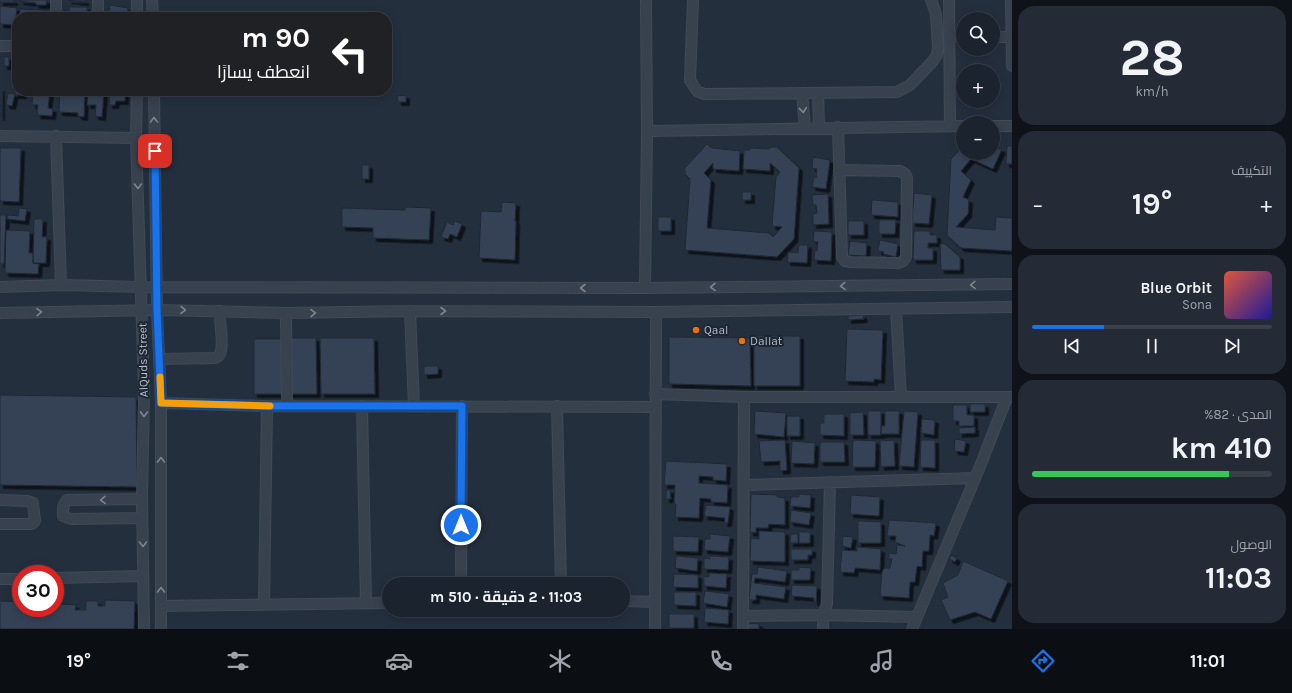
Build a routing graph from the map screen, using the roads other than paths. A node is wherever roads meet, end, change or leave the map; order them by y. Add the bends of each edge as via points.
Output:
1 (56, 0) edge
2 (98, 0) edge
3 (137, 0) edge
4 (152, 0) edge
5 (646, 0) edge
6 (693, 0) edge
7 (931, 0) edge
8 (949, 0) edge
9 (1011, 0) edge
10 (56, 12) edge
11 (98, 12) edge
12 (138, 12) edge
13 (153, 12) edge
14 (949, 35) junction
15 (956, 36) edge
16 (1000, 37) edge
17 (1011, 38) junction
18 (0, 46) edge
19 (12, 46) edge
20 (1012, 66) edge
21 (802, 93) junction
22 (818, 93) junction
23 (137, 96) edge
24 (154, 96) edge
25 (950, 126) junction
26 (956, 126) edge
27 (1000, 126) edge
28 (1012, 126) edge
29 (838, 127) junction
30 (805, 128) junction
31 (819, 128) junction
32 (647, 131) junction
33 (0, 136) edge
34 (56, 136) junction
35 (136, 138) junction
36 (840, 170) junction
37 (1012, 284) edge
38 (61, 285) junction
39 (141, 287) junction
40 (157, 287) junction
41 (0, 288) edge
42 (645, 288) junction
43 (1012, 307) edge
44 (896, 309) junction
45 (142, 310) junction
46 (157, 310) junction
47 (219, 311) junction
48 (410, 311) junction
49 (656, 312) junction
50 (0, 313) edge
51 (286, 313) junction
52 (159, 359) junction
53 (655, 394) junction
54 (744, 397) junction
55 (901, 397) junction
56 (1010, 397) edge
57 (161, 403) junction
58 (267, 406) junction
59 (287, 406) junction
60 (362, 406) junction
61 (414, 406) junction
62 (462, 406) junction
63 (557, 406) junction
64 (655, 407) junction
65 (975, 478) junction
66 (830, 482) junction
67 (744, 485) junction
68 (142, 499) junction
69 (0, 500) edge
70 (142, 518) junction
71 (0, 524) edge
72 (143, 576) junction
73 (461, 577) edge
74 (561, 577) edge
75 (64, 578) edge
76 (0, 579) edge
77 (12, 579) edge
78 (630, 602) edge
79 (655, 602) junction
80 (366, 603) junction
81 (382, 603) edge
82 (264, 605) junction
83 (161, 606) junction
84 (823, 615) junction
85 (743, 616) junction
86 (916, 617) junction
87 (144, 629) edge
88 (161, 629) edge
89 (655, 629) edge
90 (743, 629) edge
91 (823, 629) edge
92 (912, 629) edge

1 - 10 street
2 - 11 street
3 - 12 street
4 - 13 street
5 - 32 street
6 - 21 street via 690,80 697,92
7 - 22 street via 936,14 937,55 910,85 897,92
8 - 14 street
9 - 17 street
14 - 15 street
14 - 25 street
16 - 17 street
17 - 20 street
18 - 19 street
21 - 22 street
21 -> 30 street
22 - 31 street
23 - 35 street, AlQuds Street
40 -> 24 street, AlQuds Street
25 - 26 street
25 - 29 street
27 - 28 street
29 - 31 street
29 - 36 street
30 - 31 street
30 - 32 street
32 - 42 street
33 - 34 street
34 - 35 street
34 - 38 street
35 -> 39 street, AlQuds Street
36 - 36 street via 842,257 850,262 904,261 907,178 905,174 900,171
37 -> 42 street
38 - 39 street
38 - 41 street
39 - 40 street
39 - 45 street, AlQuds Street
42 -> 40 street
40 - 46 street, AlQuds Street
43 - 44 street
44 - 49 street
44 - 55 street
45 - 46 street
50 -> 45 street
45 -> 68 street, AlQuds Street
46 -> 47 street
46 - 52 street, AlQuds Street
47 - 51 street
47 - 52 street via 222,340 218,357
48 -> 49 street
51 -> 48 street
48 - 61 street
49 - 53 street
51 - 59 street
52 - 57 street, AlQuds Street
53 - 54 street
53 - 64 street
54 - 55 street
54 - 67 street
55 - 56 street
56 - 65 street
57 - 58 street
83 -> 57 street, AlQuds Street
58 - 59 street
58 - 82 street
59 - 60 street
60 - 61 street
60 - 80 street
61 - 62 street
62 - 63 street
62 - 73 street
63 - 64 street
63 - 74 street
64 - 79 street
65 - 66 street
65 - 86 street
66 - 67 street
66 - 84 street via 827,604
67 - 85 street
68 - 70 street, AlQuds Street
68 -> 70 street via 67,500 63,506 63,516 71,519
69 - 71 street via 30,502 33,504 35,521 32,524
70 -> 72 street, AlQuds Street
72 - 75 street
72 - 87 street, AlQuds Street
76 - 77 street
78 - 79 street
79 - 89 street
80 - 81 street
80 - 82 street
82 - 83 street
83 - 88 street, AlQuds Street
84 - 85 street
84 - 86 street
84 - 91 street
85 - 90 street
86 - 92 street

